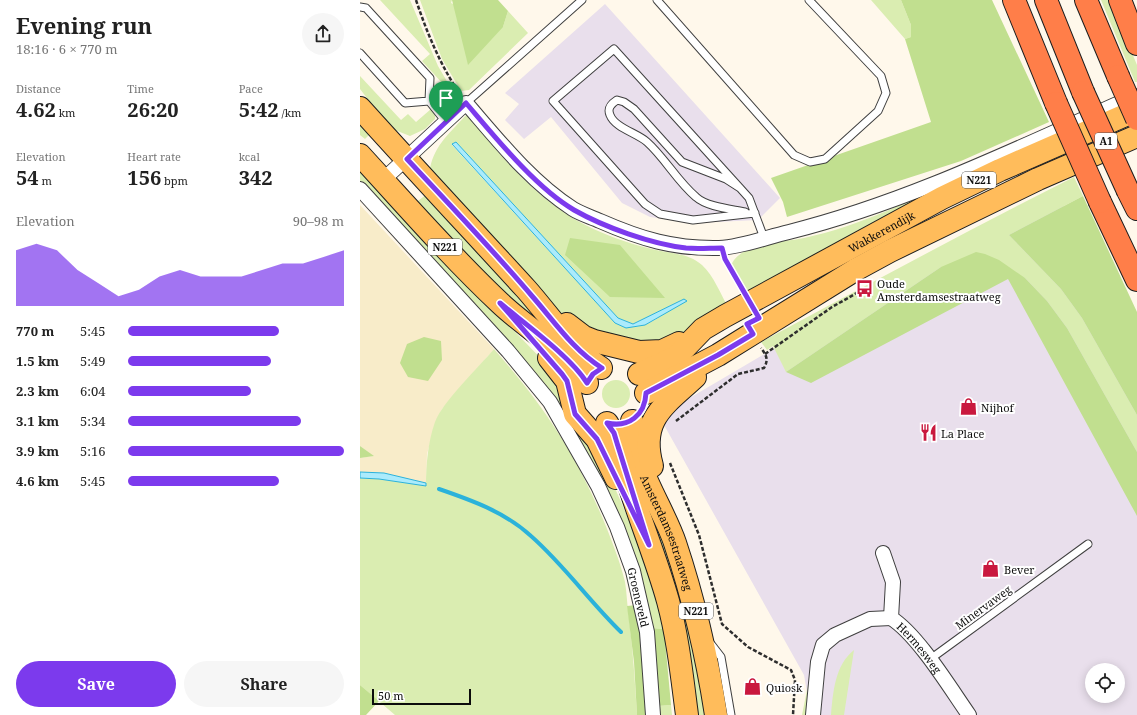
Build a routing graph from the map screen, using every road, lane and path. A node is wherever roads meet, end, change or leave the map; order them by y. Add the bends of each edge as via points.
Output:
1 (416, 0) edge
2 (582, 0) edge
3 (809, 0) edge
4 (1005, 0) edge
5 (1014, 0) edge
6 (1046, 0) edge
7 (1086, 0) edge
8 (1120, 0) edge
9 (662, 2) edge
10 (360, 8) edge
11 (1137, 44) edge
12 (1031, 45) junction
13 (360, 53) edge
14 (1137, 95) edge
15 (429, 101) junction
16 (466, 103) junction
17 (360, 108) edge
18 (1137, 110) edge
19 (1137, 119) edge
20 (446, 122) junction
21 (1137, 136) edge
22 (360, 155) edge
23 (407, 159) junction
24 (383, 180) junction
25 (740, 188) junction
26 (360, 189) edge
27 (1133, 200) edge
28 (755, 213) junction
29 (764, 238) junction
30 (722, 248) junction
31 (1137, 280) edge
32 (864, 289) dead end
33 (532, 295) junction
34 (750, 302) junction
35 (500, 303) junction
36 (703, 329) junction
37 (753, 334) junction
38 (765, 354) junction
39 (718, 355) junction
40 (594, 375) junction
41 (642, 383) junction
42 (632, 421) junction
43 (607, 423) junction
44 (671, 425) dead end
45 (668, 459) dead end
46 (674, 541) junction
47 (1088, 544) dead end
48 (649, 545) junction
49 (882, 553) dead end
50 (891, 618) junction
51 (701, 631) junction
52 (929, 660) junction
53 (653, 715) edge
54 (688, 715) edge
55 (716, 715) edge
56 (731, 715) edge
57 (793, 715) edge
58 (813, 715) edge
59 (969, 715) edge

1 - 16 path via 426,31 446,73
2 - 16 lane
3 - 9 lane via 882,76 886,93 878,111 872,117 825,159 810,162 794,155
4 - 12 highway
5 - 12 highway
6 - 27 highway, A1, bridge
7 - 19 highway, bridge
8 - 11 highway
10 - 15 lane via 366,8 430,78
12 - 31 highway, bridge
13 - 15 lane via 405,103
14 - 29 street, Wakkerendijk via 894,200 817,225
15 - 20 lane
16 - 20 street
16 - 30 street via 522,166 553,195 574,209 656,242 686,248
17 - 23 main road, N221
18 - 34 main road, Wakkerendijk / N221 via 942,198
20 - 23 street
21 - 37 main road, Wakkerendijk / N221 via 1038,179 890,251 848,274
22 - 24 main road, N221
23 - 24 street
23 - 33 main road, N221
24 - 35 main road, N221
25 - 28 lane via 749,198
25 - 28 lane via 726,179 682,162 634,109 617,100 612,104 609,110 610,117 647,142 696,198 720,208
25 - 28 lane via 614,49 553,101 645,204 660,214 693,220
26 - 53 street, Groeneveld via 508,351 550,402 598,486 633,571 647,632
28 - 29 lane
29 - 30 street, Wakkerendijk
30 - 34 path via 725,259
32 - 38 path via 832,307
33 - 36 main road, N221 via 584,337 616,348 639,352 662,351
33 - 40 main road, N221 via 587,358
34 - 36 main road, Wakkerendijk / N221
35 - 40 main road, N221 via 584,377
35 - 48 main road, N221 via 562,374 575,414 597,439
36 - 41 main road, Wakkerendijk / N221 via 676,357
37 - 38 path
37 - 39 main road, Wakkerendijk / N221
38 - 44 path via 767,363 764,368 738,374
39 - 41 main road, Wakkerendijk / N221
39 - 46 main road, N221 via 664,404 648,434 650,458
40 - 41 main road via 608,365 621,364 628,366
40 - 43 main road, N221 via 585,394 587,405 597,418
41 - 42 main road via 642,409
42 - 43 main road via 622,424
42 - 46 main road, Amsterdamsestraatweg / N221 via 639,461
43 - 48 main road, Amsterdamsestraatweg / N221 via 615,438
45 - 57 path via 699,535 722,624 748,647 791,670 795,680
46 - 51 main road, Amsterdamsestraatweg / N221
47 - 52 lane, Minervaweg
48 - 54 main road, Amsterdamsestraatweg / N221 via 672,616
49 - 50 street, Hermesweg via 893,582
50 - 52 street, Hermesweg via 901,624
50 - 58 street via 870,619 835,635 823,645 818,662
51 - 55 main road, Amsterdamsestraatweg / N221
51 - 56 lane via 721,657
52 - 59 street, Hermesweg

